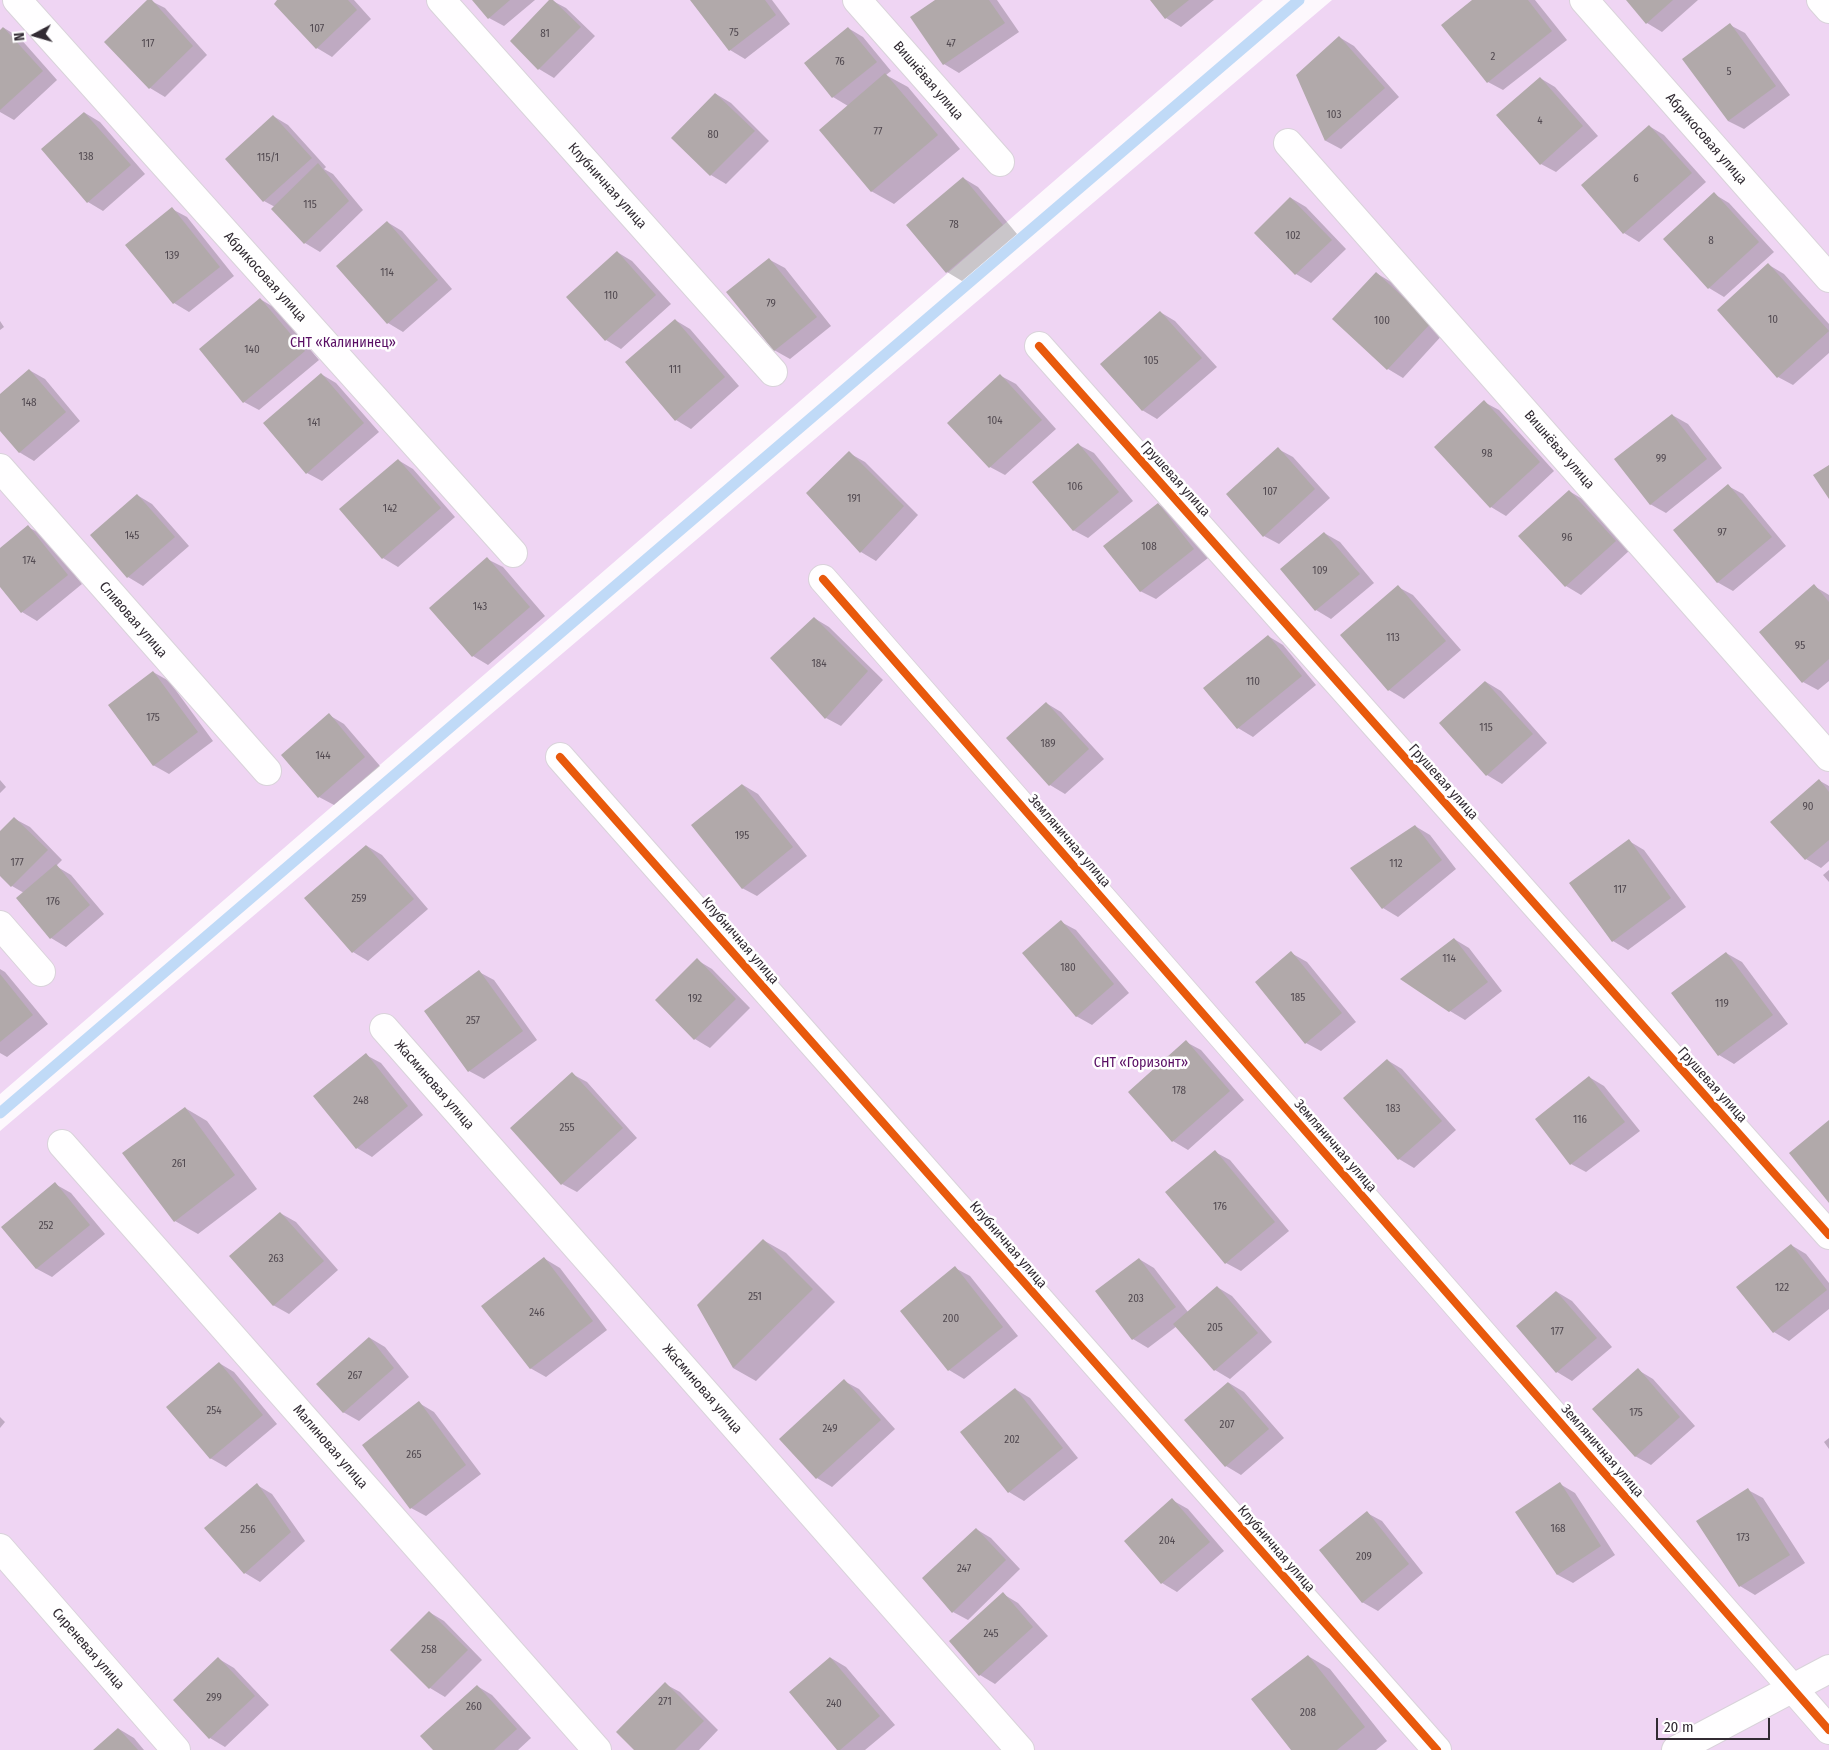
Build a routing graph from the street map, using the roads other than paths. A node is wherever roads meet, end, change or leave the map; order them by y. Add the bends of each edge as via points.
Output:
1 (17, 0) edge
2 (441, 0) edge
3 (857, 0) edge
4 (1584, 0) edge
5 (1821, 0) edge
6 (1829, 9) edge
7 (1288, 142) dead end
8 (1000, 162) dead end
9 (1829, 278) edge
10 (1039, 346) dead end
11 (772, 372) dead end
12 (0, 468) edge
13 (513, 553) dead end
14 (823, 579) dead end
15 (560, 757) dead end
16 (1829, 757) edge
17 (267, 771) dead end
18 (0, 925) edge
19 (41, 972) dead end
20 (384, 1028) dead end
21 (62, 1144) dead end
22 (1829, 1235) edge
23 (0, 1548) edge
24 (1829, 1669) edge
25 (1792, 1688) junction
26 (1829, 1730) edge
27 (176, 1750) edge
28 (597, 1750) edge
29 (1020, 1750) edge
30 (1437, 1750) edge
31 (1676, 1750) edge

1 - 13 street, Абрикосовая улица
2 - 11 street, Клубничная улица
3 - 8 street, Вишнёвая улица
4 - 9 street, Абрикосовая улица
5 - 6 street
7 - 16 street, Вишнёвая улица
10 - 22 street, Грушевая улица
12 - 17 street, Сливовая улица
14 - 25 street, Земляничная улица
15 - 30 street, Клубничная улица
18 - 19 street
20 - 29 street, Жасминовая улица
21 - 28 street, Малиновая улица
23 - 27 street, Сиреневая улица
24 - 25 street
25 - 26 street, Земляничная улица
25 - 31 street

